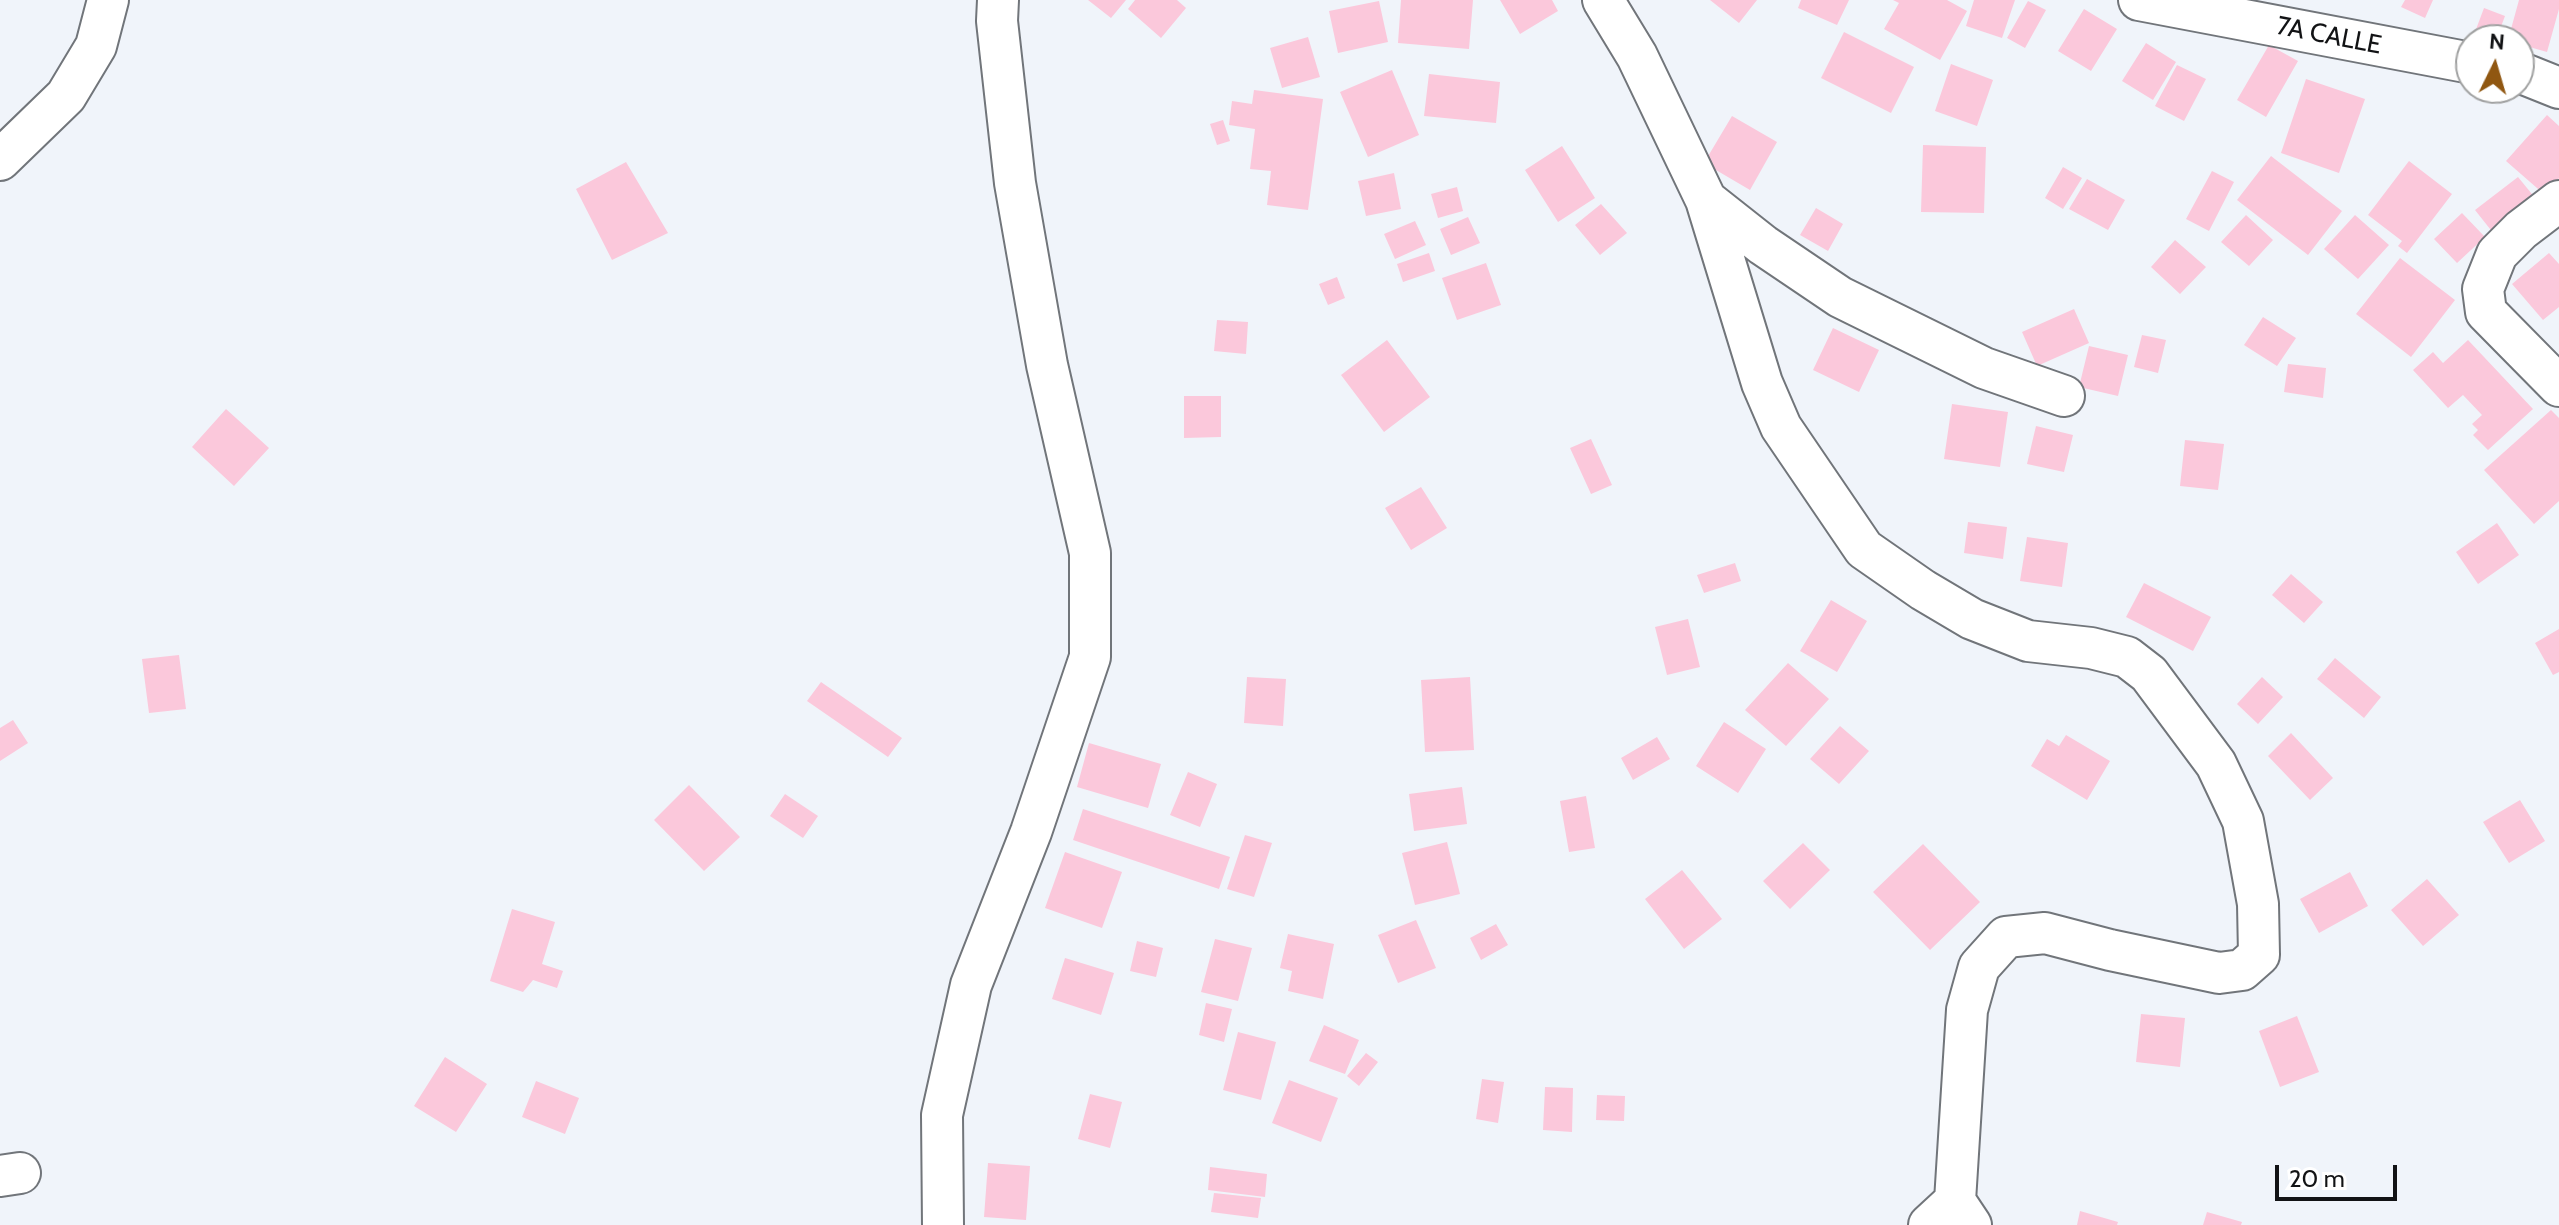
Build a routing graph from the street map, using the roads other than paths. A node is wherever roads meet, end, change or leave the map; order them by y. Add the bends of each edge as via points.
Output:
1 (108, 0) edge
2 (998, 0) edge
3 (1603, 0) edge
4 (2139, 0) edge
5 (2455, 60) edge
6 (2535, 78) edge
7 (2559, 88) edge
8 (0, 160) edge
9 (1706, 200) junction
10 (2559, 201) edge
11 (2559, 386) edge
12 (2064, 396) dead end
13 (1952, 1217) edge
14 (943, 1225) edge

1 - 8 street via 96,46 66,96
2 - 14 street via 1015,183 1047,365 1090,553 1090,657 1031,832 971,985 942,1115
3 - 9 street via 1637,56
4 - 5 street, 7A CALLE
6 - 7 street
9 - 12 street via 1840,297 1984,368
9 - 13 street via 1762,383 1781,427 1864,549 1972,619 2028,641 2127,657 2149,674 2216,764 2243,821 2258,904 2259,955 2242,970 2219,973 2045,933 2006,937 1979,967 1967,1010
10 - 11 street via 2497,254 2483,289 2486,312

